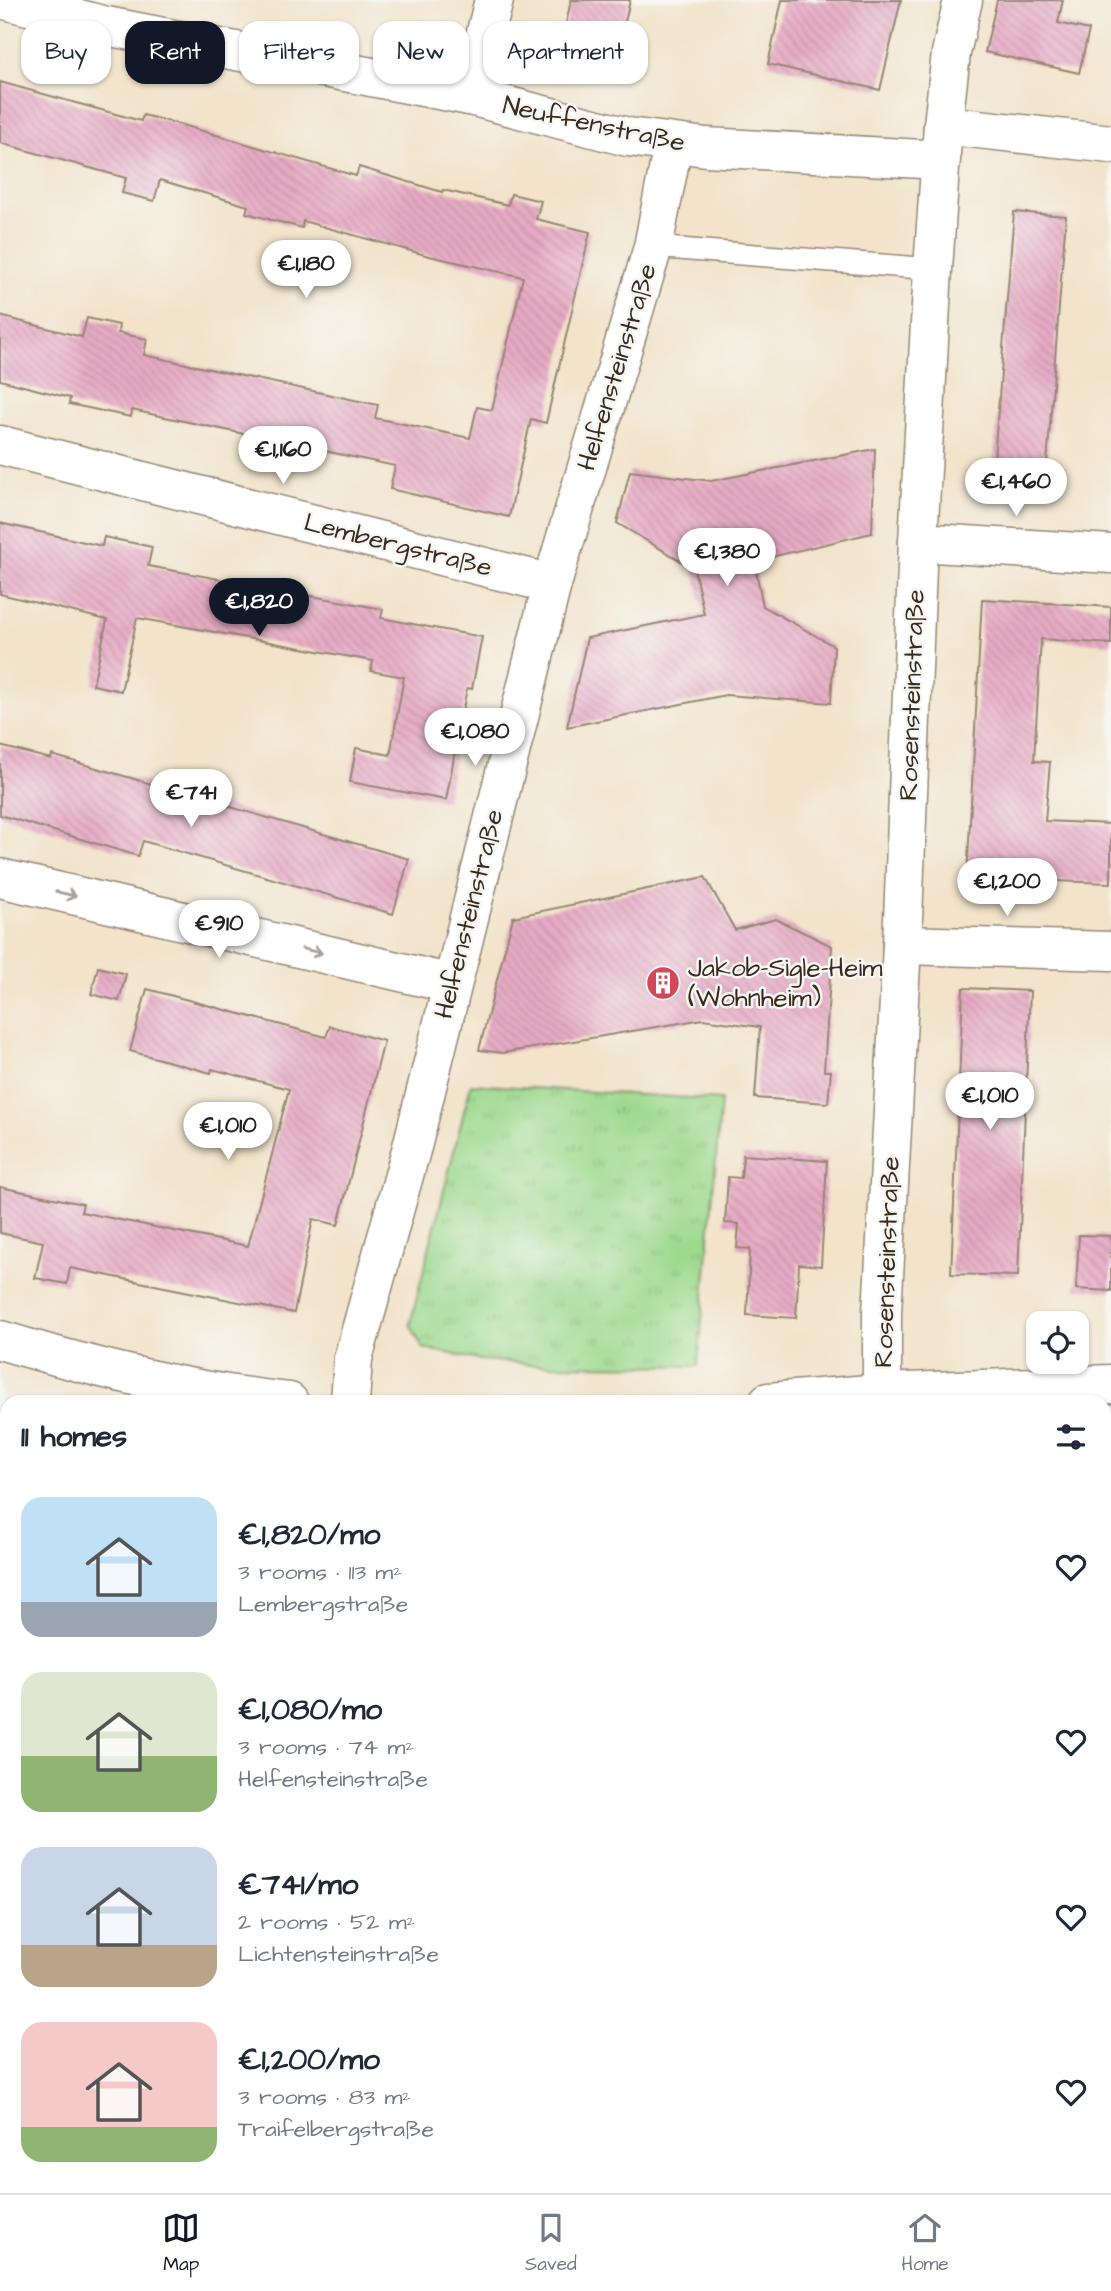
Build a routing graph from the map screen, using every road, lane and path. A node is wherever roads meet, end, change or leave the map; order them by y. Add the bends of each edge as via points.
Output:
1 (5, 0) edge
2 (494, 0) edge
3 (963, 0) edge
4 (470, 96) junction
5 (942, 142) junction
6 (1111, 144) edge
7 (673, 145) junction
8 (653, 247) junction
9 (933, 269) junction
10 (0, 446) edge
11 (918, 542) junction
12 (1111, 554) edge
13 (552, 584) junction
14 (0, 878) edge
15 (902, 945) junction
16 (1111, 951) edge
17 (452, 984) junction
18 (0, 1340) edge
19 (1111, 1384) edge
20 (882, 1393) junction
21 (237, 1395) edge
22 (351, 1395) edge
23 (857, 1395) edge
24 (1038, 1395) edge

1 - 4 street, Neuffenstraße via 107,26
2 - 4 street
3 - 5 street, Rosensteinstraße via 951,53
4 - 7 street, Neuffenstraße
5 - 6 street, Neuffenstraße
5 - 7 street, Neuffenstraße
5 - 9 street, Rosensteinstraße
7 - 8 street, Helfensteinstraße
8 - 9 lane
8 - 13 street, Helfensteinstraße
9 - 11 street, Rosensteinstraße
10 - 13 street, Lembergstraße
11 - 12 street
11 - 15 street, Rosensteinstraße
13 - 17 street, Helfensteinstraße
14 -> 17 street
15 - 16 street
15 - 20 street, Rosensteinstraße
17 - 22 street, Helfensteinstraße via 357,1344
18 - 21 street via 177,1387
19 - 24 street
20 - 23 street
20 - 24 street

